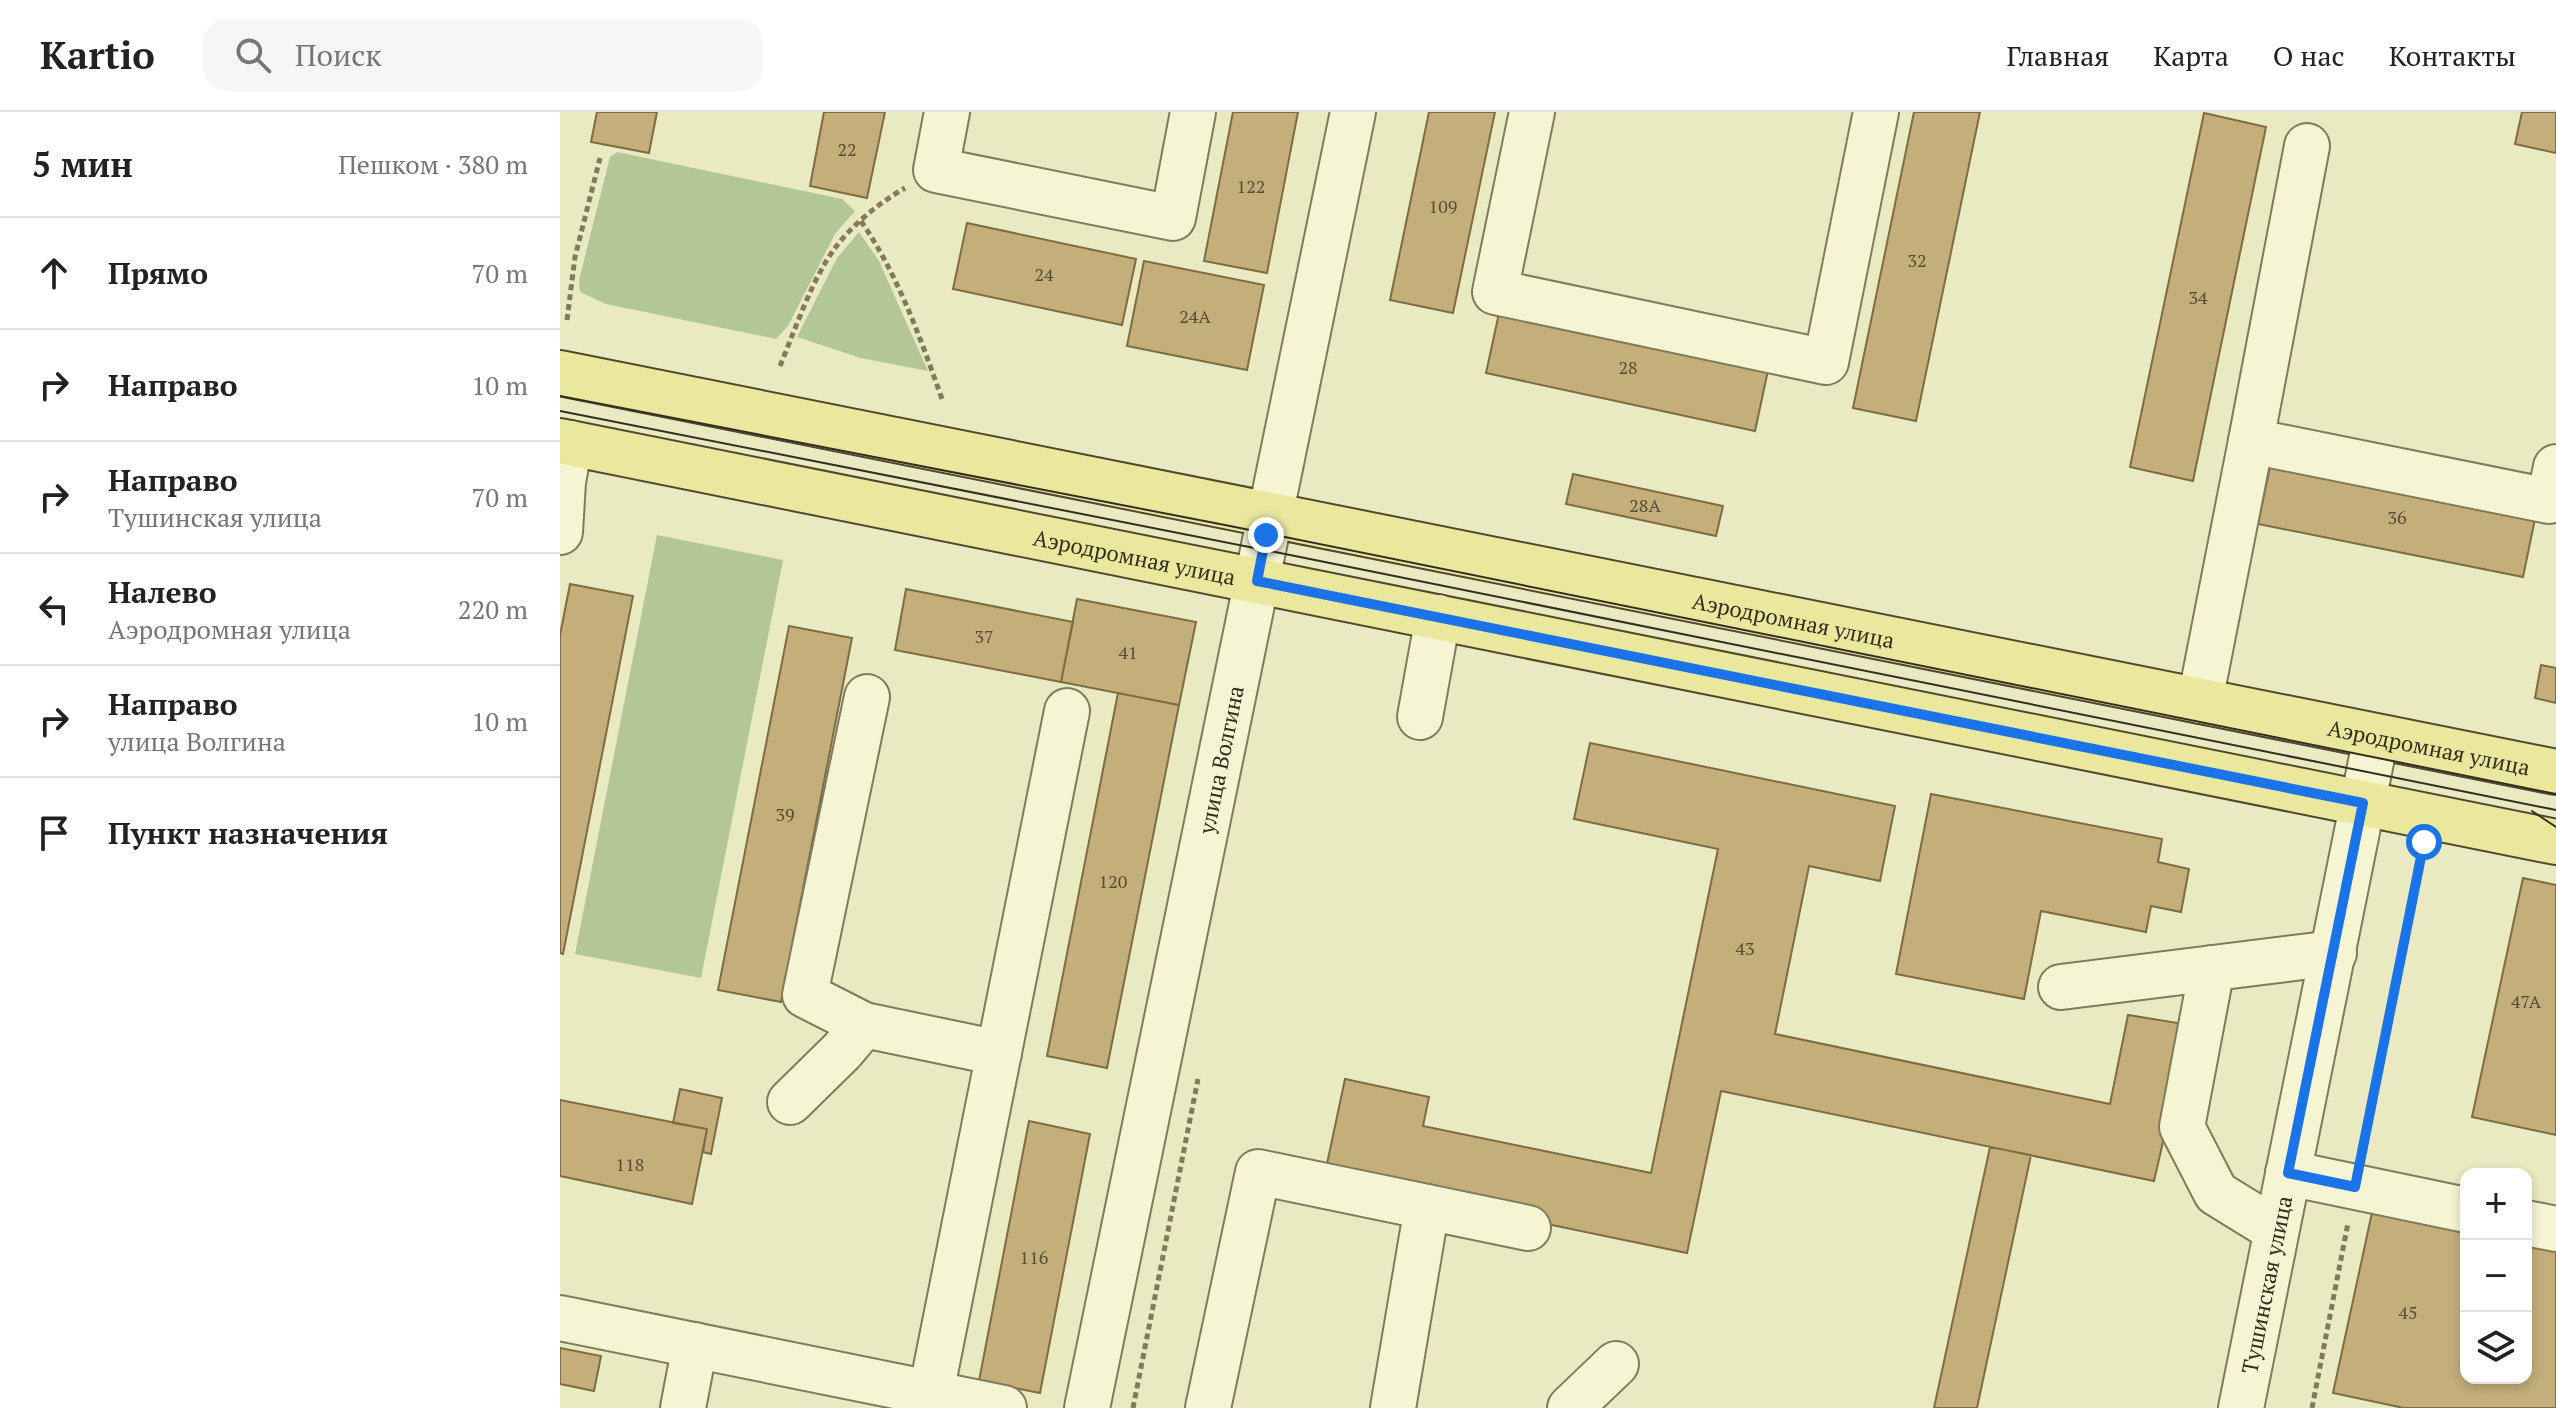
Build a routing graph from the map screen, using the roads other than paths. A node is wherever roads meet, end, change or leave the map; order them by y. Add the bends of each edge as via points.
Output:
1 (947, 112) edge
2 (1193, 112) edge
3 (1353, 112) edge
4 (1532, 112) edge
5 (1876, 112) edge
6 (2307, 146) dead end
7 (560, 373) edge
8 (2251, 441) junction
9 (565, 442) edge
10 (2556, 467) edge
11 (1270, 515) junction
12 (560, 532) edge
13 (1257, 581) junction
14 (1438, 617) junction
15 (867, 697) dead end
16 (2200, 701) junction
17 (1067, 711) dead end
18 (1420, 717) dead end
19 (2376, 737) junction
20 (2556, 772) edge
21 (2363, 803) junction
22 (2556, 842) edge
23 (2334, 953) junction
24 (2212, 968) junction
25 (2061, 987) dead end
26 (864, 1025) junction
27 (999, 1053) junction
28 (790, 1102) dead end
29 (2288, 1173) junction
30 (1427, 1207) junction
31 (2460, 1209) edge
32 (2532, 1224) edge
33 (1528, 1228) dead end
34 (2556, 1229) edge
35 (2276, 1230) junction
36 (560, 1318) edge
37 (695, 1345) junction
38 (1616, 1364) dead end
39 (931, 1393) junction
40 (2245, 1407) edge
41 (683, 1408) edge
42 (1004, 1408) edge
43 (1087, 1408) edge
44 (1208, 1408) edge
45 (1393, 1408) edge
46 (1570, 1408) edge

1 - 2 street via 936,170 1173,218
3 - 11 street, улица Волгина
4 - 5 street via 1495,292 1826,362
6 - 8 street
7 - 11 main road, Аэродромная улица
8 - 10 street via 2549,501
8 - 16 street
9 - 12 street
9 - 13 main road, Аэродромная улица
11 - 13 street, улица Волгина
11 - 16 main road, Аэродромная улица
13 - 14 main road, Аэродромная улица
13 - 43 street, улица Волгина
14 - 18 street
14 - 21 main road, Аэродромная улица
15 - 26 street via 805,995
16 - 19 main road, Аэродромная улица
17 - 27 street
19 - 20 main road, Аэродромная улица
19 - 21 street, Тушинская улица
21 - 22 main road, Аэродромная улица
21 - 23 street, Тушинская улица
23 - 24 street
23 - 29 street, Тушинская улица
24 - 25 street
24 - 35 street via 2182,1127 2216,1193
26 - 27 street
26 - 28 street
27 - 39 street
29 - 31 street
29 - 35 street, Тушинская улица
30 - 33 street
30 - 44 street via 1258,1172
30 - 45 street
32 - 34 street
35 - 40 street, Тушинская улица
36 - 37 street
37 - 39 street
37 - 41 street
38 - 46 street
39 - 42 street

